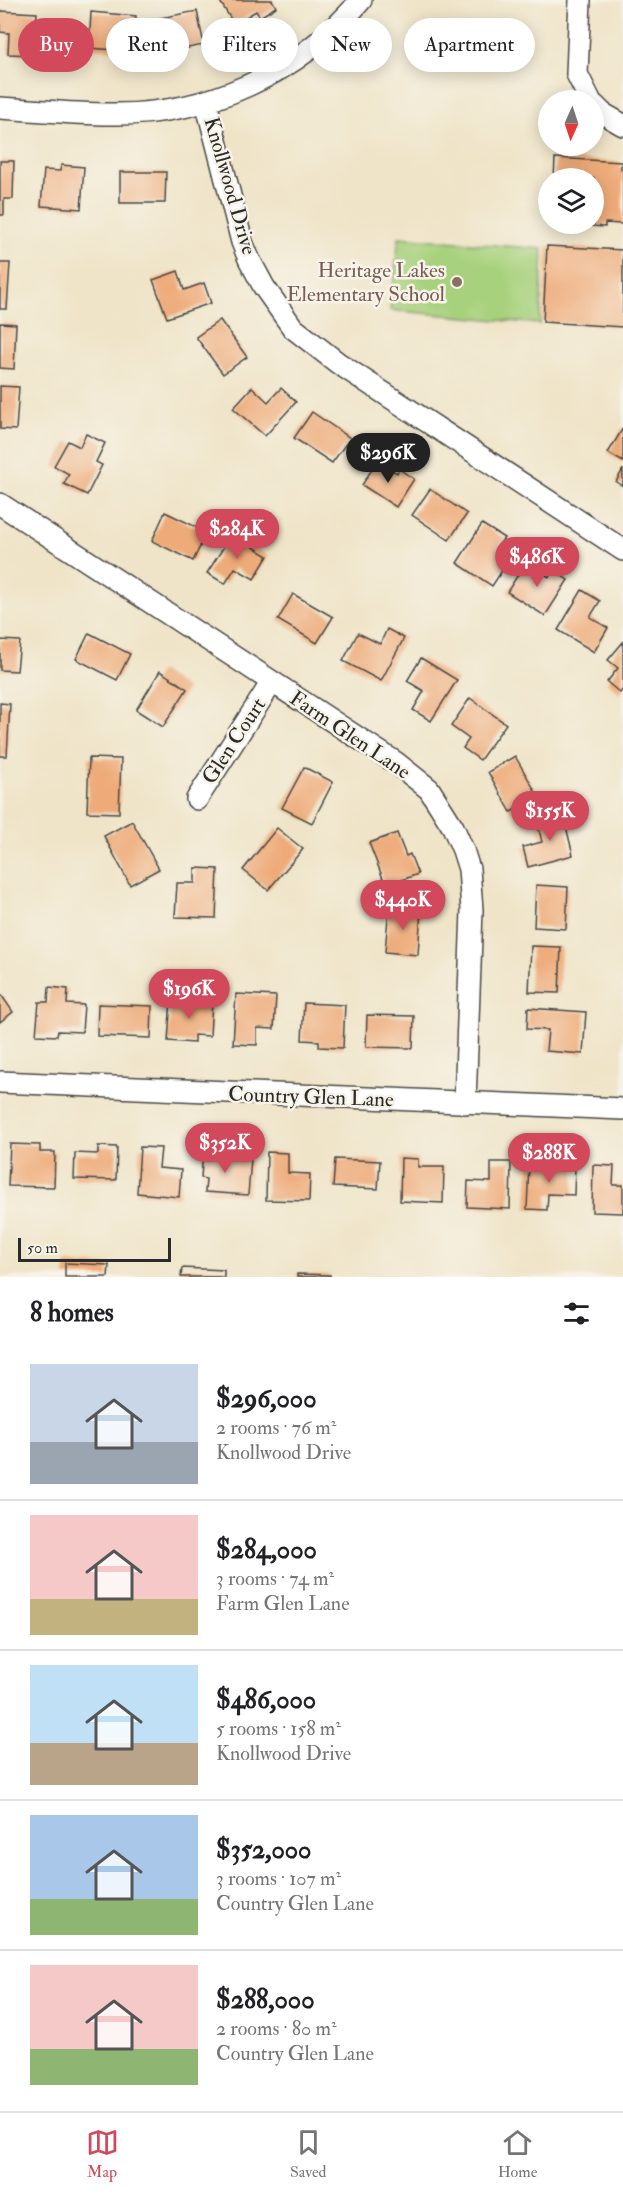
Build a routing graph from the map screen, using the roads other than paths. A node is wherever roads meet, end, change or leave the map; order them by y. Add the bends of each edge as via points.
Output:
1 (361, 0) edge
2 (580, 0) edge
3 (585, 90) edge
4 (206, 102) junction
5 (0, 108) edge
6 (604, 114) edge
7 (623, 125) edge
8 (0, 504) edge
9 (623, 550) edge
10 (272, 682) junction
11 (197, 799) dead end
12 (0, 1082) edge
13 (465, 1103) junction
14 (623, 1109) edge

1 - 4 street via 318,43 280,69
2 - 3 street via 577,74
4 - 5 street via 111,114
4 - 9 street, Knollwood Drive via 242,242 264,286 293,328 338,363
6 - 7 street
8 - 10 street, Farm Glen Lane
10 - 11 street, Glen Court
10 - 13 street, Farm Glen Lane via 395,762 429,789 456,835 469,869 472,910
12 - 13 street, Country Glen Lane
13 - 14 street, Country Glen Lane

